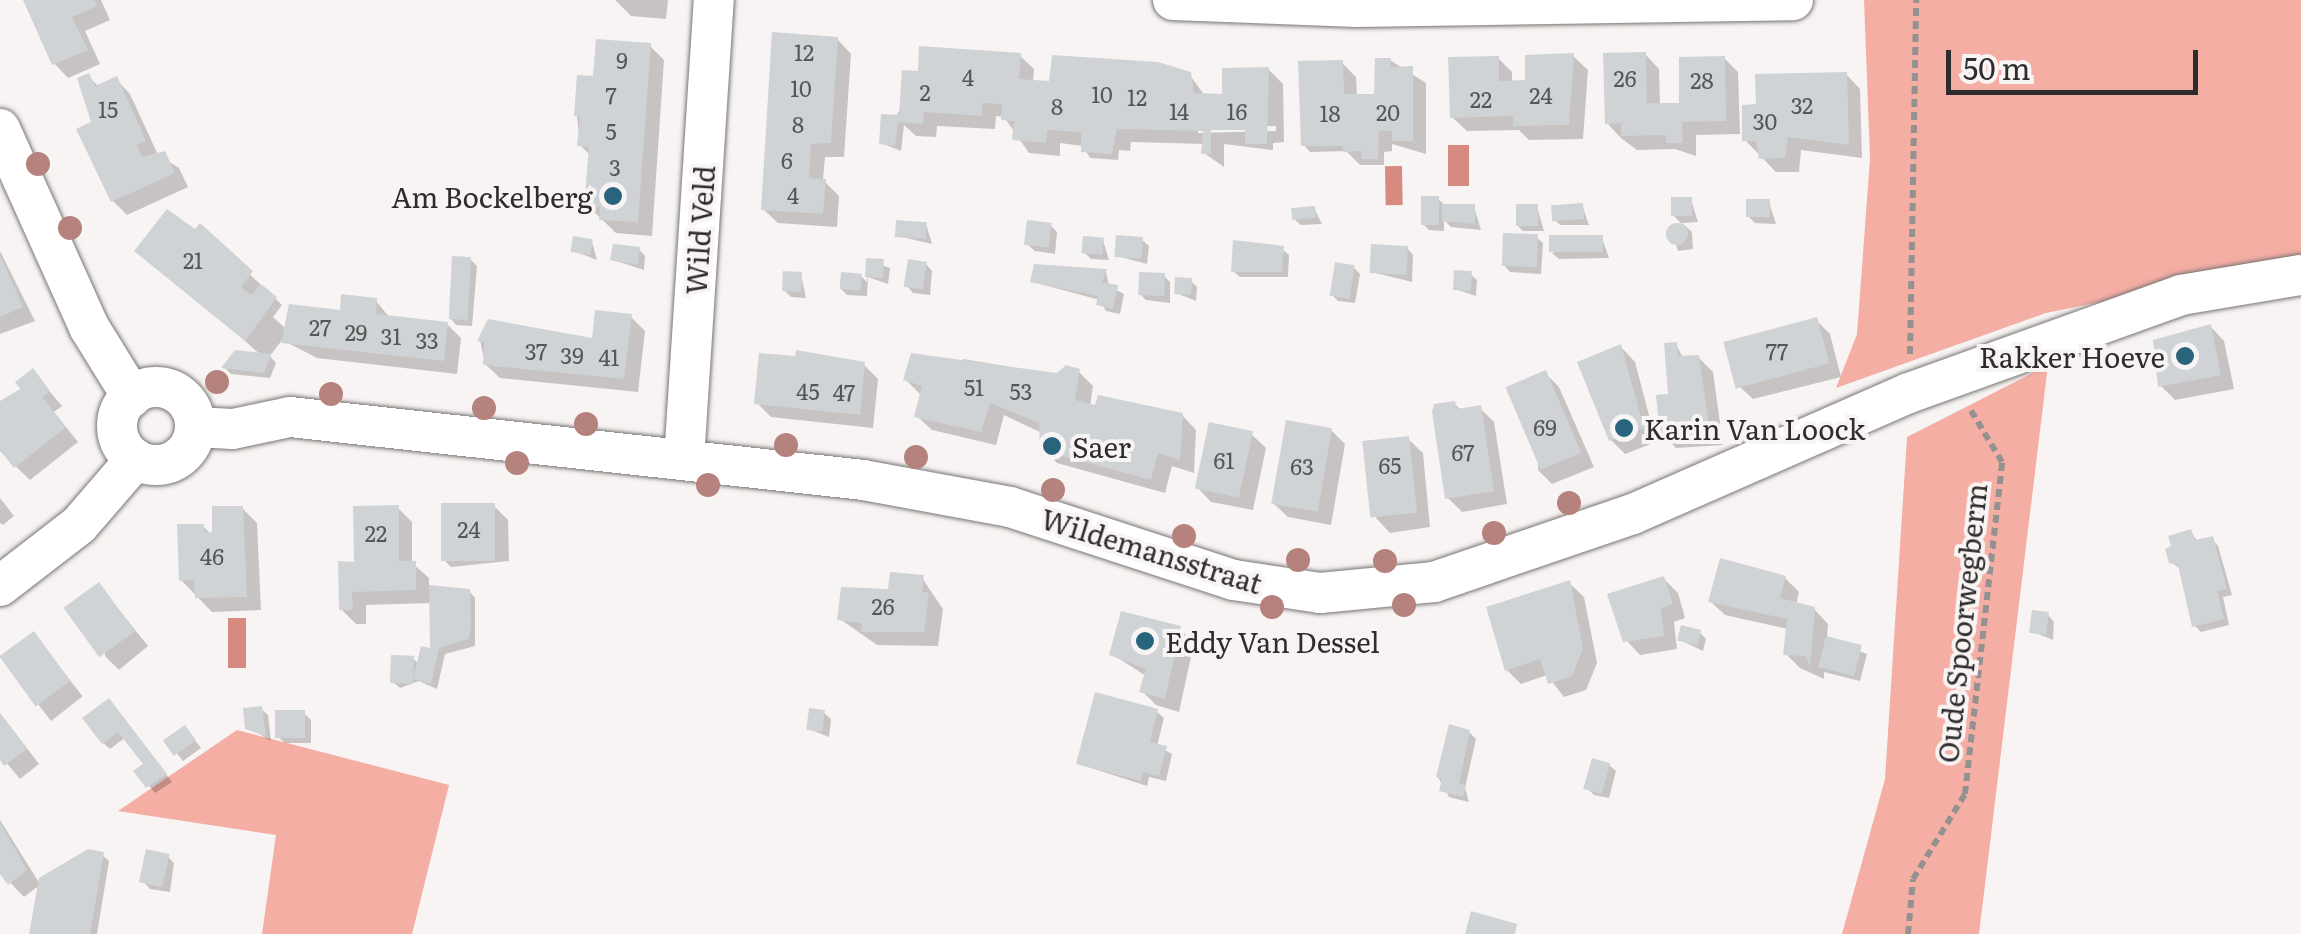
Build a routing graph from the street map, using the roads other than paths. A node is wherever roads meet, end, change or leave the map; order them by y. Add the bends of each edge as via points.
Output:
1 (714, 0) edge
2 (1173, 0) edge
3 (1792, 0) edge
4 (0, 129) edge
5 (2301, 275) edge
6 (132, 397) junction
7 (196, 427) junction
8 (136, 459) junction
9 (684, 460) junction
10 (0, 586) edge

1 - 9 street, Wild Veld
2 - 3 street via 1357,7
4 - 6 street via 88,327
5 - 9 street, Wildemansstraat via 2181,294 1910,393 1633,514 1434,582 1320,593 1234,580 1010,507 863,480
6 - 7 street via 147,389 173,391 193,412
6 - 8 street via 118,431
7 - 8 street via 192,443 170,463
7 - 9 street, Wildemansstraat via 232,430 290,418
8 - 10 street via 79,526

